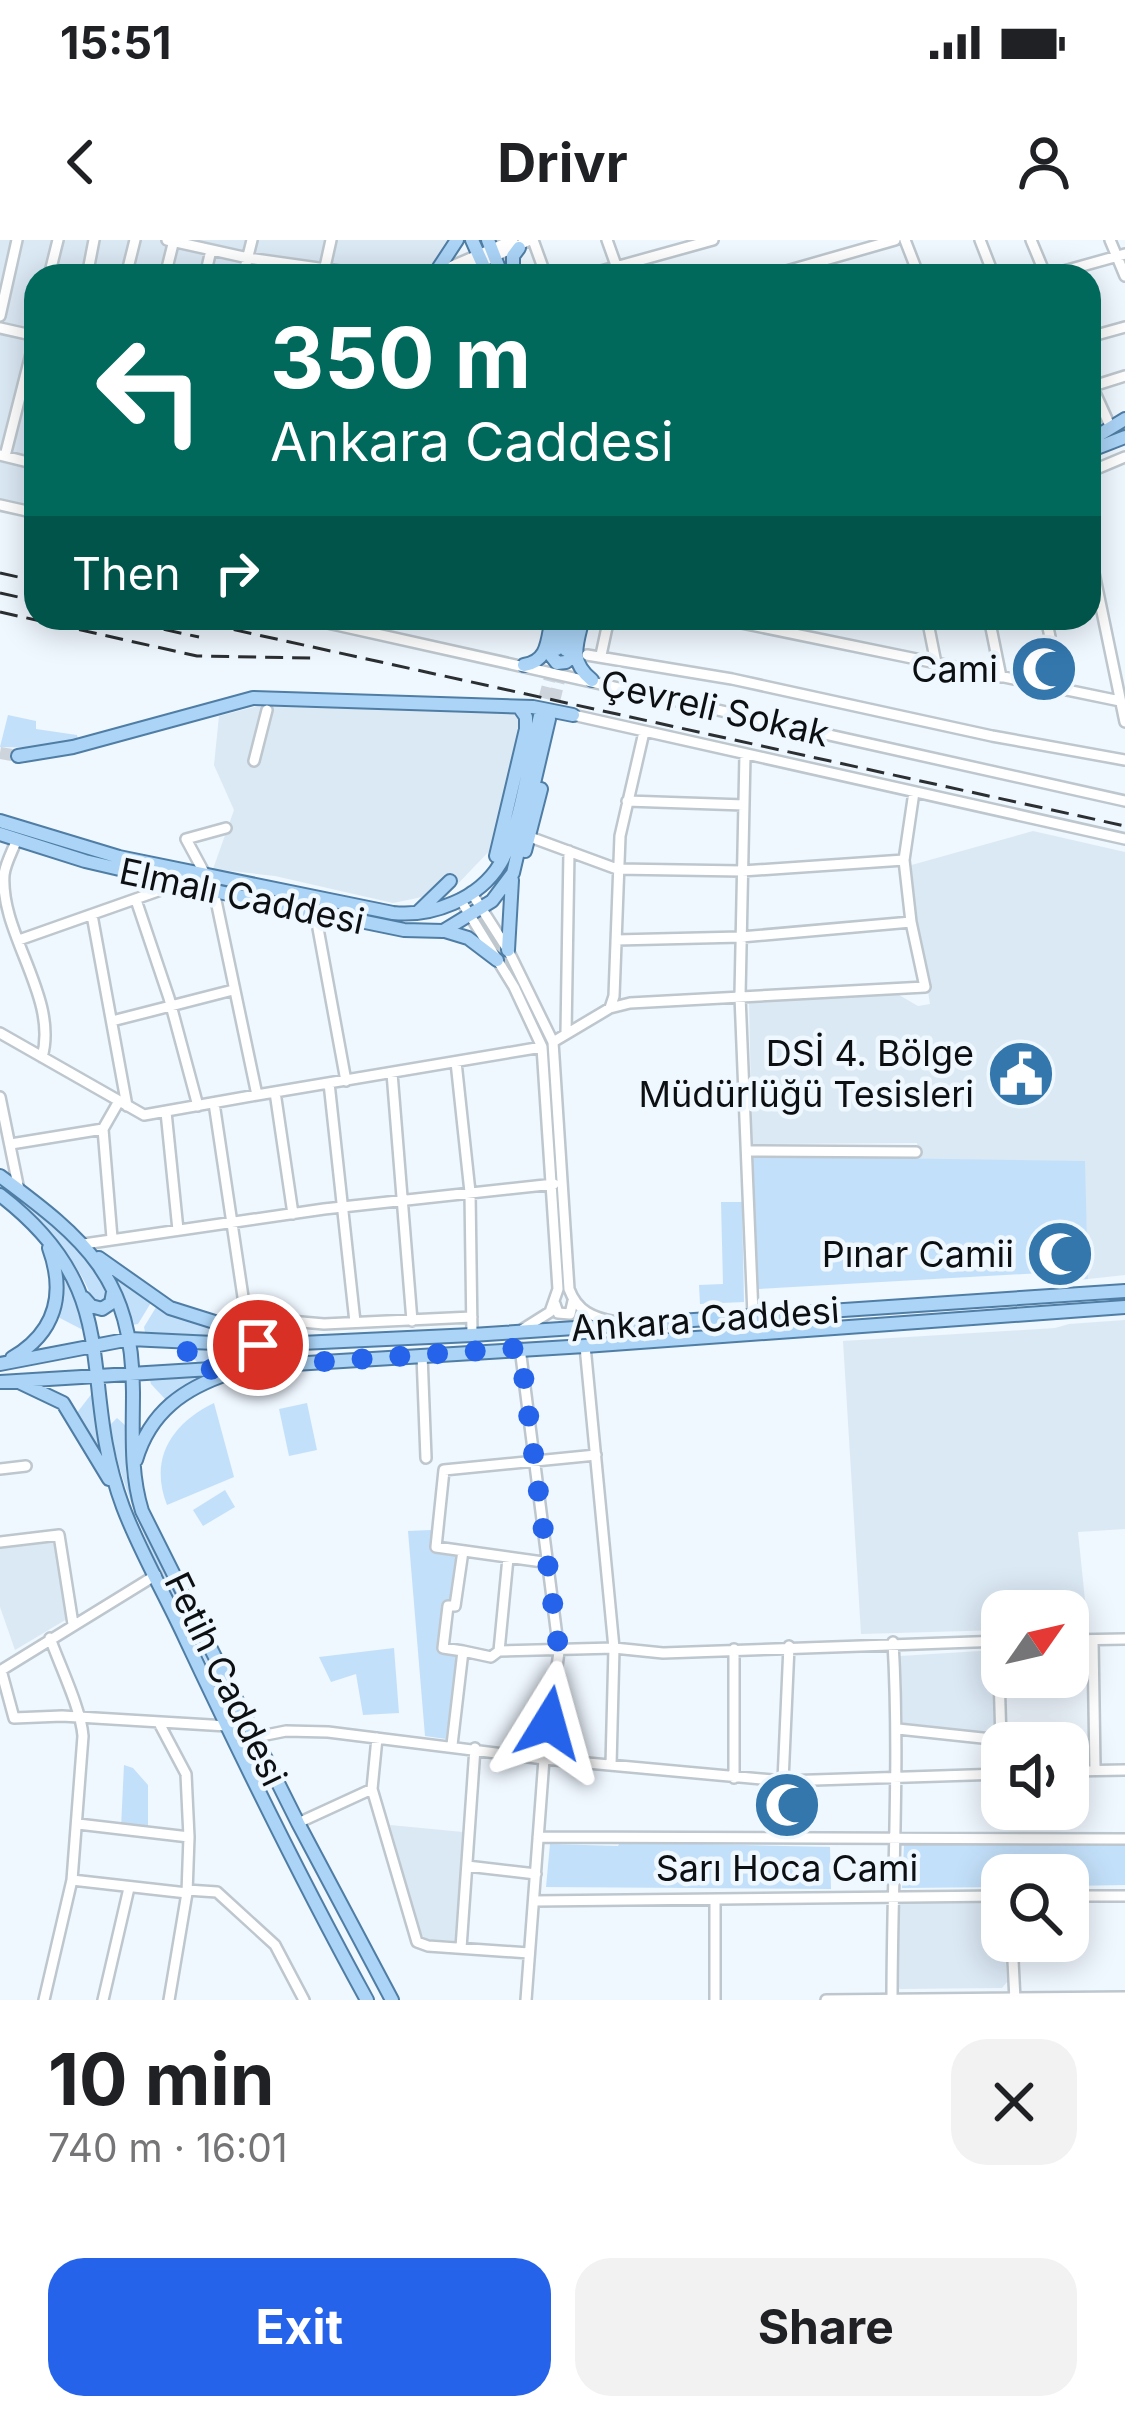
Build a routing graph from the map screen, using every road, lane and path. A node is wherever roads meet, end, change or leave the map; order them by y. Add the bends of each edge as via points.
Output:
1 (17, 240) edge
2 (172, 240) edge
3 (252, 240) edge
4 (472, 240) edge
5 (658, 240) edge
6 (712, 240) edge
7 (895, 240) edge
8 (1110, 240) edge
9 (524, 242) edge
10 (211, 250) junction
11 (664, 254) junction
12 (1121, 255) edge
13 (487, 257) edge
14 (248, 258) junction
15 (208, 264) edge
16 (246, 264) edge
17 (278, 264) edge
18 (630, 264) edge
19 (811, 264) edge
20 (1089, 264) edge
21 (1125, 276) edge
22 (0, 316) edge
23 (24, 378) edge
24 (1101, 408) edge
25 (1125, 418) edge
26 (1111, 428) junction
27 (1101, 434) edge
28 (2, 455) edge
29 (1101, 621) edge
30 (361, 630) edge
31 (557, 630) edge
32 (565, 630) edge
33 (570, 630) edge
34 (577, 630) edge
35 (606, 630) edge
36 (775, 630) edge
37 (929, 630) edge
38 (991, 630) edge
39 (1049, 630) edge
40 (566, 651) junction
41 (601, 655) junction
42 (936, 663) junction
43 (524, 665) junction
44 (1001, 677) junction
45 (592, 680) junction
46 (1061, 689) junction
47 (1120, 701) junction
48 (520, 707) junction
49 (267, 710) dead end
50 (573, 715) junction
51 (1125, 722) edge
52 (644, 732) junction
53 (745, 754) junction
54 (18, 756) tunnel mouth
55 (1125, 760) edge
56 (254, 761) dead end
57 (914, 792) junction
58 (627, 801) junction
59 (1125, 801) edge
60 (744, 805) junction
61 (0, 821) edge
62 (226, 828) dead end
63 (0, 834) edge
64 (530, 837) junction
65 (1125, 838) edge
66 (16, 839) junction
67 (569, 851) junction
68 (904, 860) junction
69 (616, 869) junction
70 (742, 872) junction
71 (513, 873) junction
72 (1, 875) edge
73 (206, 876) junction
74 (450, 881) dead end
75 (180, 884) junction
76 (214, 891) junction
77 (470, 892) junction
78 (136, 900) junction
79 (483, 908) junction
80 (5, 912) edge
81 (315, 912) junction
82 (416, 914) junction
83 (92, 915) junction
84 (470, 916) junction
85 (911, 922) junction
86 (443, 931) junction
87 (741, 937) junction
88 (19, 940) junction
89 (616, 940) junction
90 (502, 955) junction
91 (233, 990) junction
92 (740, 996) junction
93 (172, 1008) junction
94 (610, 1008) junction
95 (112, 1021) junction
96 (0, 1033) edge
97 (566, 1034) junction
98 (548, 1044) junction
99 (42, 1057) junction
100 (456, 1062) junction
101 (392, 1073) junction
102 (346, 1081) junction
103 (328, 1083) junction
104 (275, 1092) junction
105 (257, 1095) junction
106 (0, 1097) edge
107 (123, 1103) junction
108 (214, 1103) junction
109 (198, 1106) junction
110 (166, 1112) junction
111 (104, 1129) junction
112 (11, 1144) junction
113 (746, 1151) junction
114 (916, 1152) dead end
115 (0, 1176) edge
116 (554, 1184) junction
117 (19, 1190) junction
118 (470, 1192) junction
119 (0, 1195) edge
120 (405, 1200) junction
121 (344, 1208) junction
122 (293, 1214) junction
123 (232, 1223) junction
124 (178, 1230) junction
125 (42, 1231) junction
126 (112, 1238) junction
127 (89, 1249) junction
128 (112, 1286) junction
129 (1121, 1290) edge
130 (83, 1297) junction
131 (573, 1299) junction
132 (555, 1304) junction
133 (1125, 1307) edge
134 (753, 1315) junction
135 (472, 1317) junction
136 (412, 1321) junction
137 (355, 1322) junction
138 (245, 1323) junction
139 (627, 1324) junction
140 (516, 1332) junction
141 (472, 1336) junction
142 (130, 1339) junction
143 (200, 1342) junction
144 (318, 1343) junction
145 (96, 1344) junction
146 (585, 1346) junction
147 (520, 1348) junction
148 (422, 1355) junction
149 (31, 1358) junction
150 (0, 1364) edge
151 (247, 1367) junction
152 (201, 1370) junction
153 (133, 1374) junction
154 (97, 1377) junction
155 (35, 1378) junction
156 (7, 1381) edge
157 (104, 1430) junction
158 (133, 1435) junction
159 (596, 1455) junction
160 (426, 1458) dead end
161 (533, 1462) junction
162 (26, 1466) dead end
163 (0, 1469) edge
164 (134, 1473) junction
165 (122, 1501) junction
166 (0, 1542) edge
167 (464, 1550) junction
168 (508, 1558) junction
169 (550, 1563) junction
170 (156, 1575) junction
171 (73, 1624) junction
172 (50, 1638) junction
173 (1125, 1639) edge
174 (1089, 1640) edge
175 (1093, 1640) junction
176 (981, 1641) edge
177 (893, 1642) junction
178 (789, 1646) junction
179 (614, 1648) junction
180 (734, 1649) junction
181 (463, 1651) junction
182 (499, 1651) junction
183 (559, 1652) junction
184 (1, 1671) edge
185 (82, 1719) junction
186 (159, 1723) junction
187 (226, 1726) junction
188 (898, 1729) junction
189 (256, 1737) junction
190 (377, 1738) junction
191 (981, 1738) edge
192 (452, 1745) junction
193 (475, 1748) junction
194 (544, 1759) junction
195 (611, 1765) junction
196 (1089, 1769) edge
197 (1095, 1769) junction
198 (1125, 1770) edge
199 (981, 1775) edge
200 (734, 1778) junction
201 (893, 1779) junction
202 (783, 1781) junction
203 (372, 1789) junction
204 (298, 1823) junction
205 (78, 1824) junction
206 (189, 1837) junction
207 (538, 1837) junction
208 (892, 1839) junction
209 (1125, 1839) edge
210 (467, 1866) junction
211 (536, 1874) junction
212 (72, 1880) junction
213 (129, 1888) junction
214 (188, 1892) junction
215 (981, 1896) edge
216 (1089, 1896) edge
217 (1125, 1896) edge
218 (892, 1898) junction
219 (715, 1900) junction
220 (534, 1901) junction
221 (461, 1948) junction
222 (529, 1953) junction
223 (1013, 1962) edge
224 (1015, 1998) edge
225 (1120, 1998) edge
226 (892, 1999) edge
227 (1056, 1999) edge
228 (44, 2000) edge
229 (103, 2000) edge
230 (170, 2000) edge
231 (304, 2000) edge
232 (367, 2000) edge
233 (392, 2000) edge
234 (526, 2000) edge
235 (715, 2000) edge
236 (826, 2000) edge

1 - 22 street
2 - 10 street
3 - 14 street
4 - 13 main road
5 - 11 street
6 - 11 street
7 - 19 street
8 - 12 street
9 - 13 street
10 - 14 street
10 - 15 street
11 - 18 street
12 - 20 street
12 - 21 street
14 - 16 street
14 - 17 street
23 - 28 street
24 - 26 street
25 - 26 main road
26 - 27 main road
29 - 47 street
30 - 43 street, Çevreli Sokak
31 - 40 main road
32 - 40 main road
33 - 40 main road
34 - 40 main road
35 - 41 street
36 - 42 street
37 - 42 street
38 - 44 street
39 - 46 street
40 - 41 street
40 - 43 main road
40 - 45 main road
41 - 55 street
42 - 44 street
43 - 45 street, Çevreli Sokak
44 - 46 street
45 - 59 street, Çevreli Sokak
46 - 47 street
47 - 51 street
48 - 50 main road
48 - 54 main road via 253,698
48 - 77 main road via 527,722 498,850
49 - 56 street
50 - 52 street
50 - 64 main road via 555,731
52 - 53 street
52 - 58 street
53 - 57 street
53 - 60 street
57 - 65 street
57 - 68 street
58 - 60 street
58 - 69 street
60 - 70 street
61 - 73 main road, Elmalı Caddesi
62 - 73 street via 186,839
63 - 66 main road, Elmalı Caddesi
64 - 67 street
64 - 71 main road
66 - 72 street
66 - 75 main road, Elmalı Caddesi
67 - 69 street
67 - 97 street
68 - 70 street
68 - 85 street
69 - 70 street
69 - 89 street
70 - 87 street
71 - 77 main road via 544,718 506,852
71 - 79 main road
71 - 90 main road
72 - 80 street
73 - 82 main road, Elmalı Caddesi
74 - 82 main road
75 - 76 main road, Elmalı Caddesi
75 - 78 street
76 - 81 main road, Elmalı Caddesi
76 - 91 street
77 - 79 street
77 - 82 main road, Elmalı Caddesi
77 - 84 street
78 - 83 street
78 - 93 street
79 - 84 main road
79 - 90 street
80 - 88 street
81 - 86 main road, Elmalı Caddesi
81 - 102 street
83 - 88 street
83 - 95 street
84 - 86 main road
84 - 90 street
85 - 87 street
85 - 92 street via 925,987
86 - 90 main road
87 - 89 street
87 - 92 street
88 - 99 street via 48,1035
89 - 94 street
90 - 98 street
91 - 93 street
91 - 105 street
92 - 94 street
92 - 113 street
93 - 95 street
93 - 109 street
94 - 97 street
95 - 107 street
96 - 99 street
97 - 98 street
98 - 100 street
98 - 116 street
98 - 131 street
99 - 107 street
100 - 101 street
100 - 118 street
101 - 102 street
101 - 120 street
102 - 103 street
103 - 104 street
103 - 121 street
104 - 105 street
104 - 122 street
105 - 108 street
106 - 112 street
107 - 110 street via 144,1115
107 - 111 street
108 - 109 street
108 - 123 street
109 - 110 street
110 - 124 street
111 - 112 street
111 - 126 street
112 - 117 street
113 - 114 street
113 - 134 street
115 - 117 main road
116 - 118 street
116 - 132 street
117 - 127 main road
118 - 120 street
118 - 135 street
119 - 125 main road, Fetih Caddesi
120 - 121 street
120 - 136 street
121 - 122 street
121 - 137 street
122 - 123 street
123 - 124 street
123 - 138 street
124 - 126 street
125 - 130 main road, Fetih Caddesi
125 - 150 main road via 56,1268 54,1313 36,1341
126 - 127 street
127 - 128 main road, Fetih Caddesi
127 - 138 main road via 170,1308
128 - 130 main road via 102,1309
128 - 142 main road, Fetih Caddesi
129 - 134 main road, Ankara Caddesi
130 - 145 main road, Fetih Caddesi
131 - 132 street via 569,1314
131 - 139 street via 591,1316
132 - 140 street
133 - 146 main road, Ankara Caddesi
134 - 139 main road, Ankara Caddesi
135 - 136 street
135 - 141 street
136 - 137 street
137 - 138 street
138 - 144 main road
139 - 140 main road, Ankara Caddesi
140 - 141 main road, Ankara Caddesi
141 - 144 main road, Ankara Caddesi
142 - 143 main road, Ankara Caddesi
142 - 145 main road, Ankara Caddesi
142 - 153 main road, Fetih Caddesi
143 - 144 main road, Ankara Caddesi
143 - 152 main road via 188,1347 186,1359
145 - 149 main road, Ankara Caddesi
145 - 154 main road, Fetih Caddesi
146 - 147 main road, Ankara Caddesi
146 - 159 street
147 - 148 main road, Ankara Caddesi
147 - 161 street
148 - 151 main road, Ankara Caddesi
148 - 160 street
149 - 150 main road, Ankara Caddesi
149 - 155 main road via 43,1362
151 - 152 main road, Ankara Caddesi
151 - 164 main road via 203,1382 160,1413
152 - 153 main road, Ankara Caddesi
153 - 154 main road, Ankara Caddesi
153 - 158 main road, Fetih Caddesi
154 - 155 main road, Ankara Caddesi
154 - 157 main road, Fetih Caddesi
155 - 156 main road, Ankara Caddesi
156 - 165 main road via 50,1394 72,1412
157 - 158 main road via 116,1414
157 - 165 main road, Fetih Caddesi
158 - 164 main road, Fetih Caddesi
159 - 161 street
159 - 179 street
161 - 167 street via 444,1470 436,1547
161 - 169 street
162 - 163 street
164 - 189 main road, Fetih Caddesi via 142,1511
165 - 170 main road, Fetih Caddesi
166 - 171 street via 59,1535
167 - 168 street
167 - 181 street via 443,1648
168 - 169 street
168 - 182 street
169 - 183 street
170 - 171 street
170 - 187 main road, Fetih Caddesi
171 - 172 street
172 - 184 street
172 - 185 street
173 - 175 street
174 - 175 street
175 - 197 street
176 - 177 street
177 - 178 street
177 - 188 street
178 - 180 street
178 - 202 street
179 - 180 street
179 - 183 street
179 - 195 street
180 - 200 street
181 - 182 street
181 - 192 street
182 - 183 street
183 - 194 street
184 - 185 street via 14,1718
185 - 186 street
185 - 205 street
186 - 187 street
186 - 206 street via 186,1774
187 - 232 main road, Fetih Caddesi
188 - 191 street
188 - 201 street
189 - 190 street via 298,1731
189 - 204 main road, Fetih Caddesi
190 - 192 street
190 - 203 street
192 - 193 street
193 - 194 street
193 - 210 street
194 - 195 street
194 - 207 street
195 - 200 street
196 - 197 street
197 - 198 street
199 - 201 street
200 - 202 street
201 - 202 street
201 - 208 street
203 - 204 street
203 - 221 street via 417,1942
204 - 233 main road, Fetih Caddesi
205 - 206 street
205 - 212 street
206 - 214 street
207 - 208 street
207 - 211 street
208 - 209 street
208 - 218 street
210 - 211 street
210 - 221 street
211 - 220 street
212 - 213 street
212 - 228 street
213 - 214 street
213 - 229 street
214 - 230 street
214 - 231 street via 217,1892 265,1933
215 - 218 street
216 - 217 street
218 - 219 street
218 - 226 street
219 - 220 street
219 - 235 street
220 - 222 street
221 - 222 street
222 - 234 street
223 - 224 street
224 - 226 street
224 - 227 street
225 - 227 street
226 - 236 street

